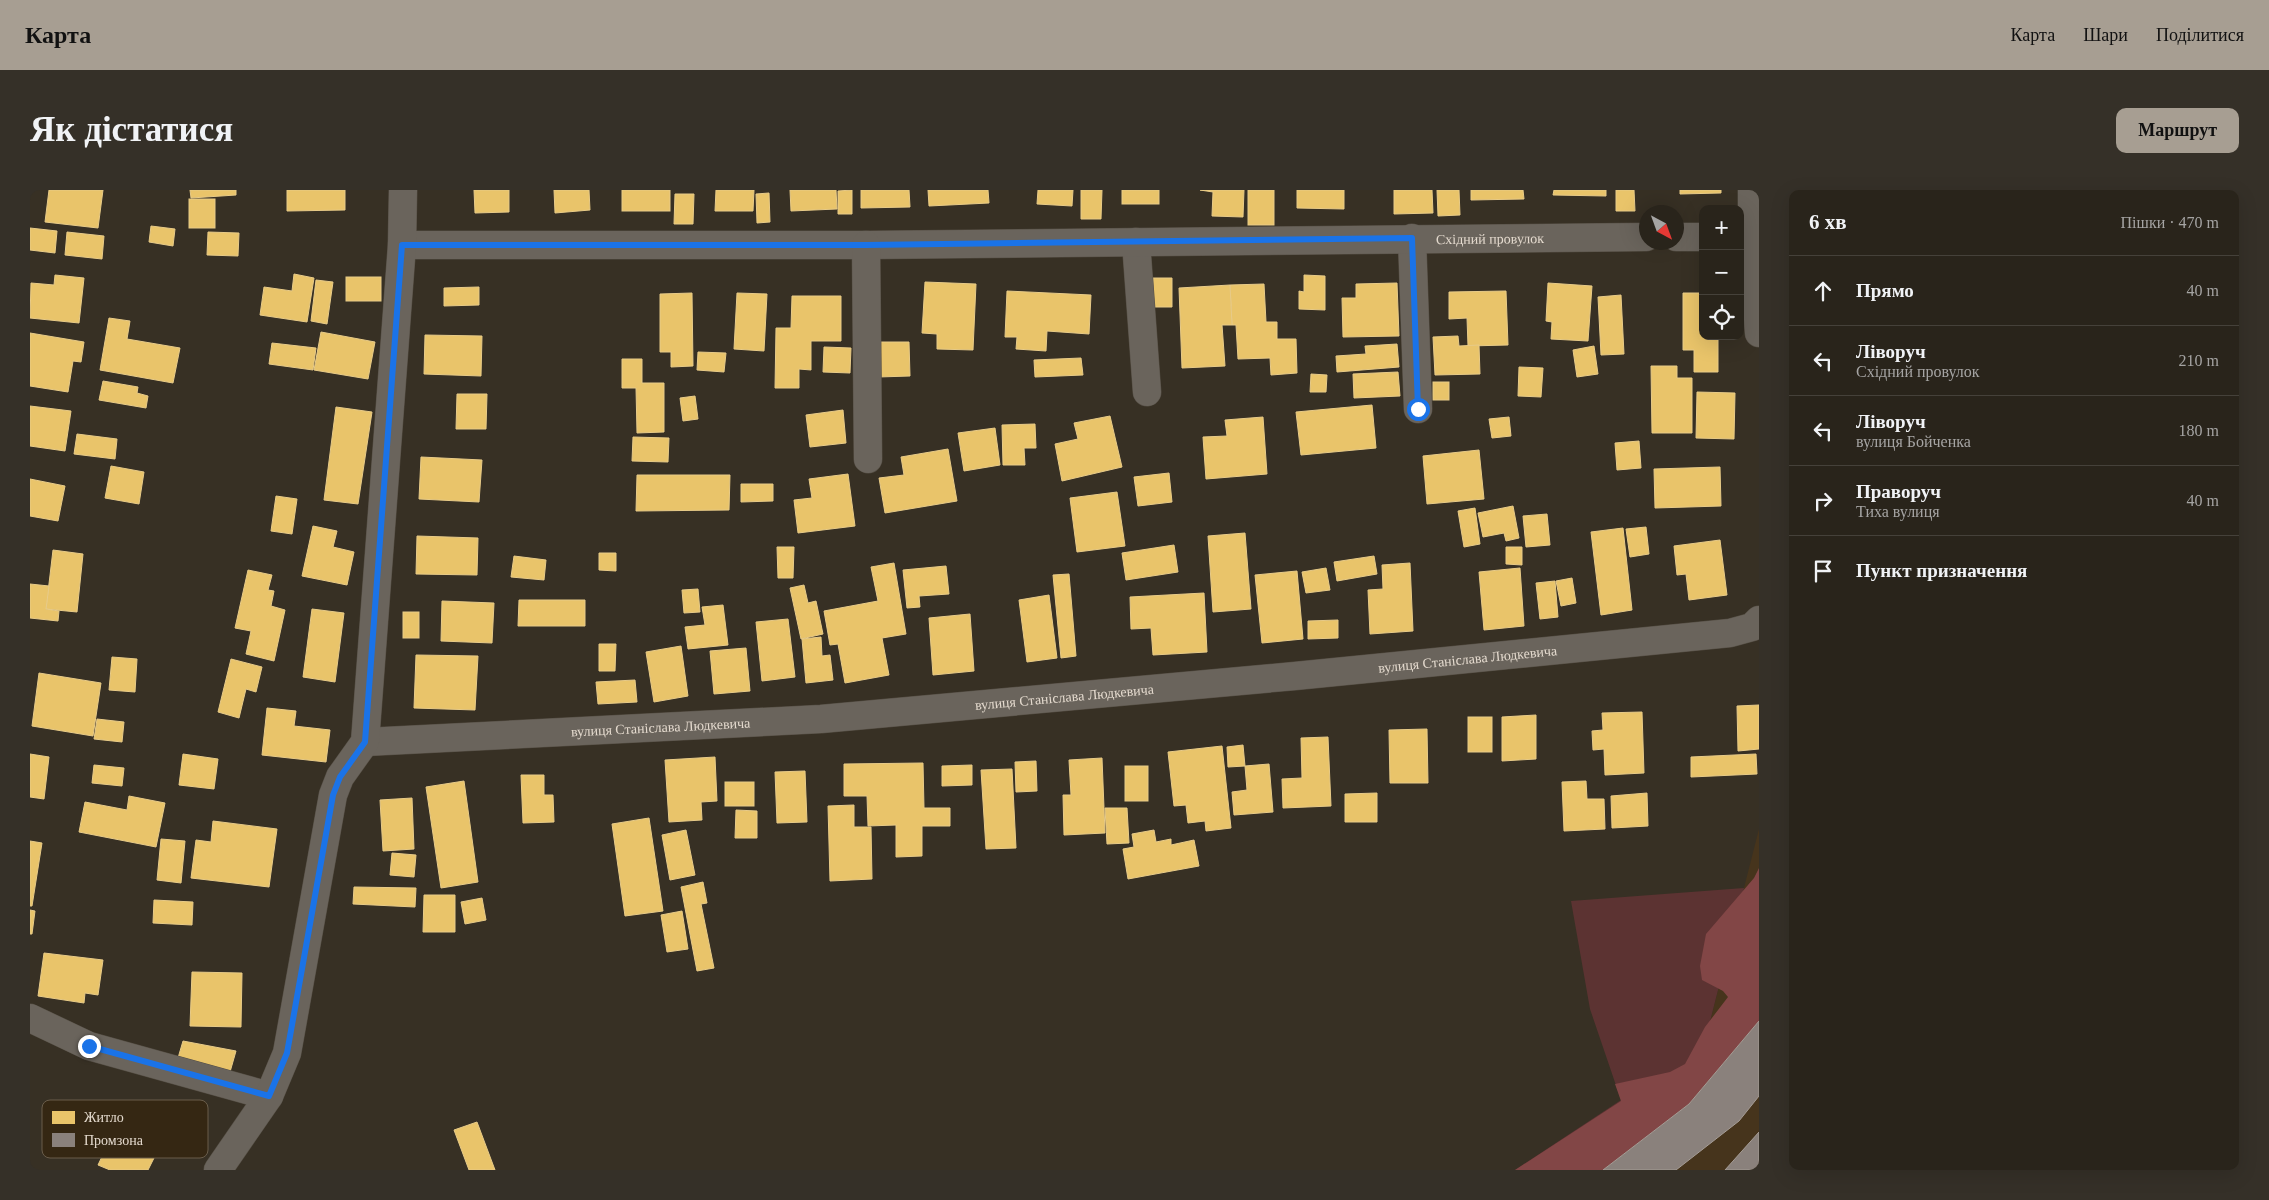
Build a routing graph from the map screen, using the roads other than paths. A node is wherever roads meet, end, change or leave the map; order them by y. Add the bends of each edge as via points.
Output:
1 (403, 190) edge
2 (1752, 190) edge
3 (1746, 236) edge
4 (1639, 237) edge
5 (1684, 237) edge
6 (1699, 237) edge
7 (1412, 238) junction
8 (1136, 242) junction
9 (402, 245) junction
10 (866, 245) junction
11 (1759, 333) edge
12 (1147, 392) dead end
13 (1418, 409) dead end
14 (868, 459) dead end
15 (1759, 620) edge
16 (365, 742) junction
17 (30, 1018) edge
18 (269, 1096) junction
19 (218, 1170) edge

1 - 9 street
2 - 3 street
3 - 11 street
4 - 7 street, Східний провулок
5 - 6 street
7 - 8 street, Східний провулок
7 - 13 street
8 - 10 street, Східний провулок
8 - 12 street
9 - 10 street, Східний провулок
9 - 16 street
10 - 14 street
15 - 16 street, вулиця Станіслава Людкевича via 1752,627 1730,633 821,719
16 - 18 street via 340,777 333,795 287,1053
17 - 18 street via 89,1046
18 - 19 street

